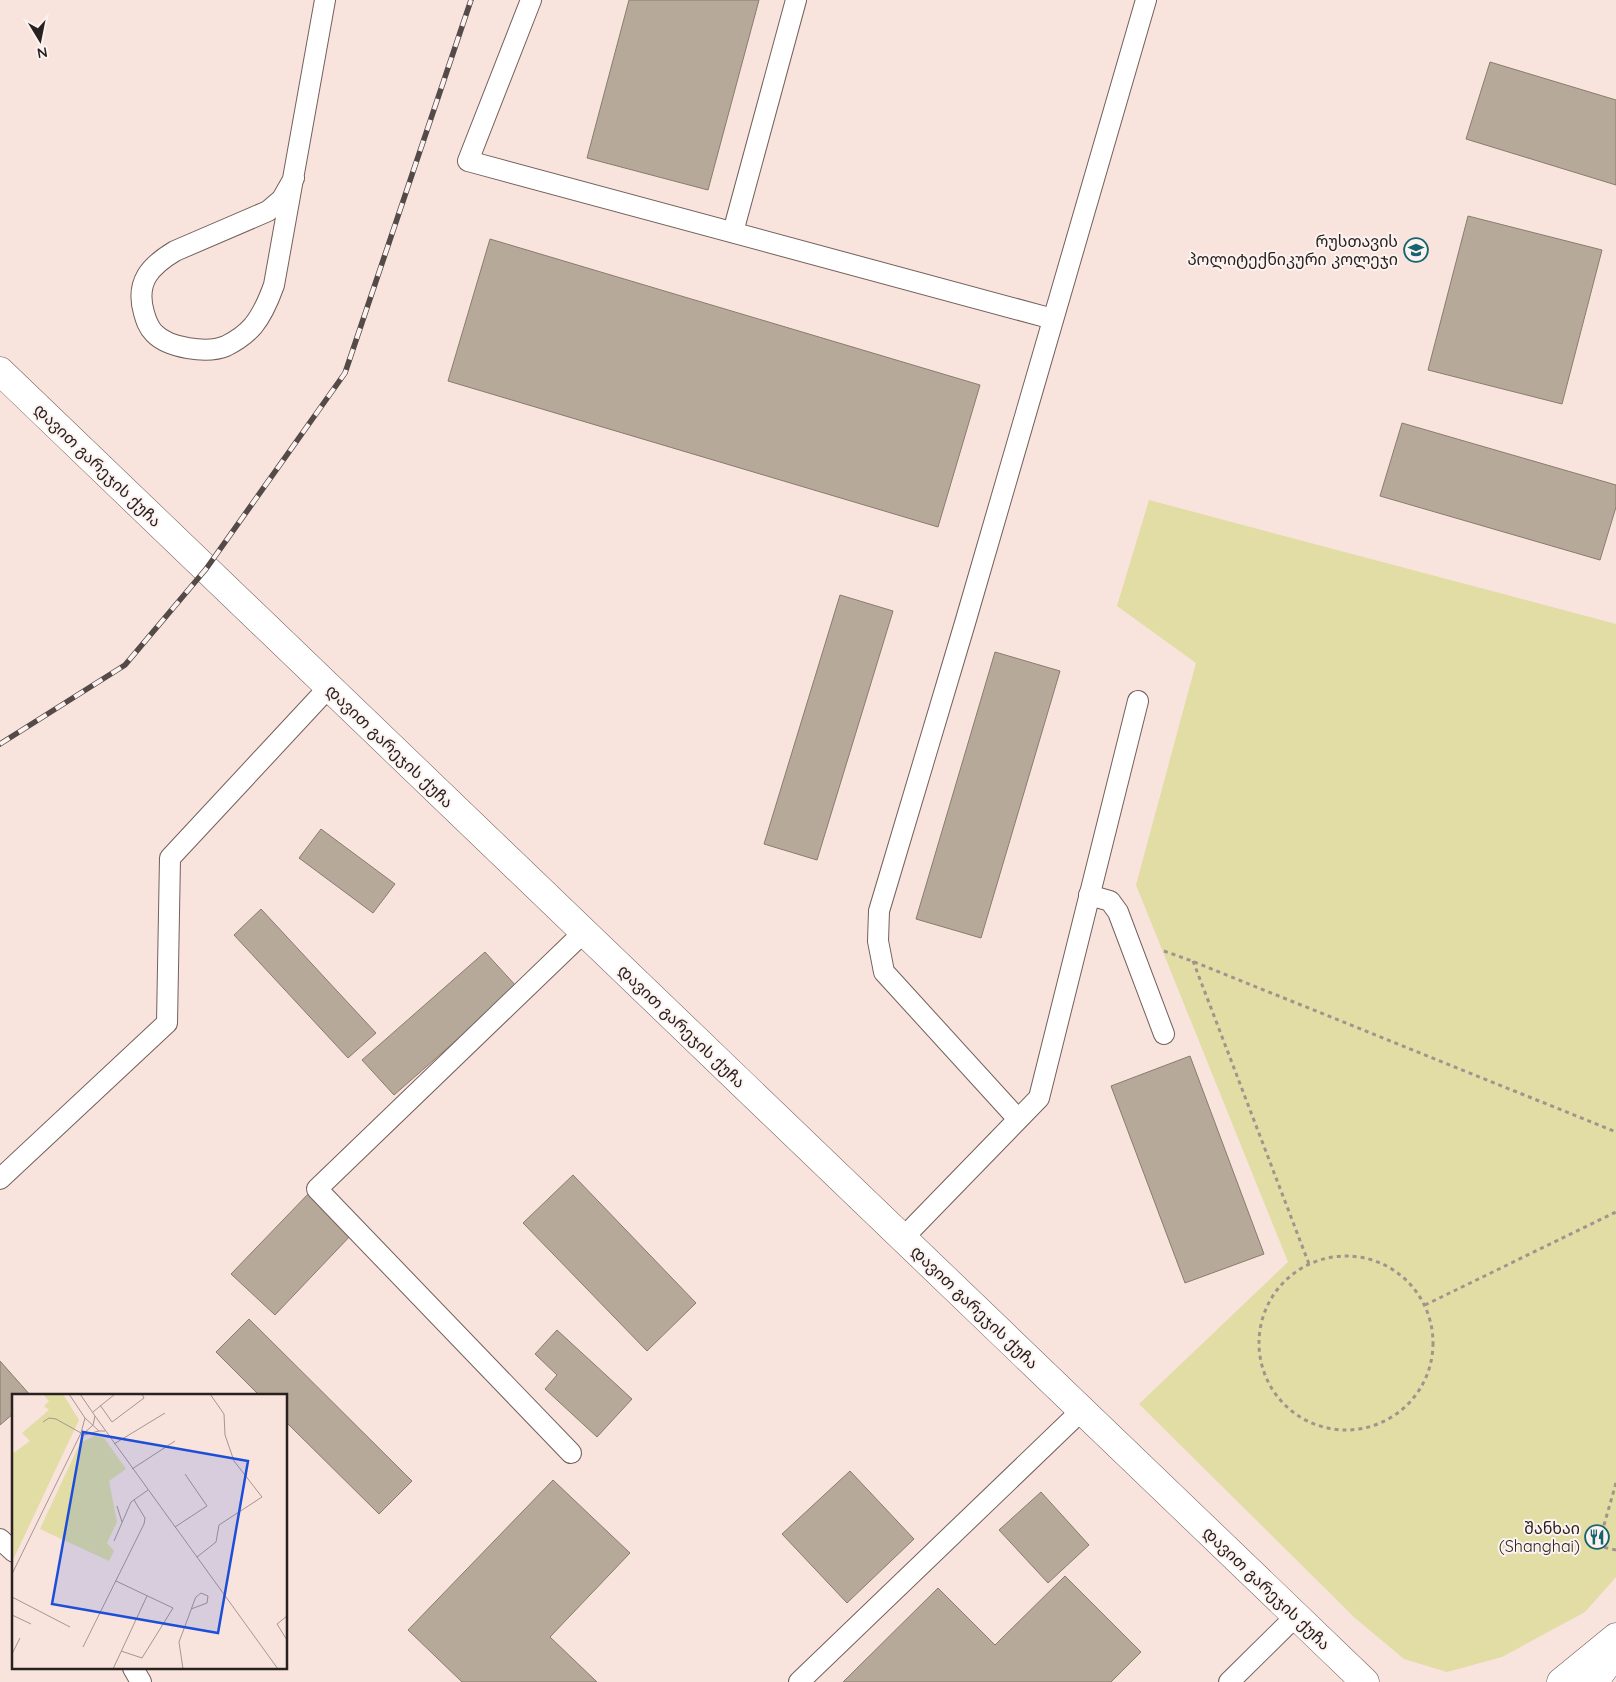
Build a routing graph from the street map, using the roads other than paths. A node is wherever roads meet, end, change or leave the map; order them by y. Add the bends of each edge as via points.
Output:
1 (325, 0) edge
2 (531, 0) edge
3 (796, 0) edge
4 (1146, 0) edge
5 (294, 178) junction
6 (733, 232) junction
7 (1053, 319) junction
8 (0, 371) edge
9 (328, 687) junction
10 (1138, 701) dead end
11 (1089, 895) junction
12 (584, 932) junction
13 (1164, 1034) dead end
14 (1018, 1119) junction
15 (0, 1179) edge
16 (903, 1238) junction
17 (1082, 1410) junction
18 (571, 1453) dead end
19 (0, 1540) edge
20 (12, 1550) edge
21 (1296, 1616) junction
22 (1616, 1637) edge
23 (1616, 1652) edge
24 (134, 1670) edge
25 (141, 1682) edge
26 (800, 1682) edge
27 (1229, 1682) edge
28 (1365, 1682) edge
29 (1560, 1682) edge
30 (1594, 1682) edge

1 - 5 lane
2 - 6 lane via 468,161
3 - 6 lane
4 - 7 lane
5 - 5 lane via 274,285 254,325 224,347 204,350 168,343 154,333 146,322 140,298 152,269 175,251 268,211 282,200
6 - 7 lane
7 - 14 lane via 878,911 878,941 884,972
8 - 9 street, დავით გარეჯის ქუჩა
9 - 12 street, დავით გარეჯის ქუჩა
9 - 15 lane via 170,858 167,1023
10 - 11 lane
11 - 13 lane via 1110,901 1118,912
11 - 14 lane via 1039,1098
12 - 16 street, დავით გარეჯის ქუჩა
12 - 18 lane via 317,1189
14 - 16 lane
16 - 17 street, დავით გარეჯის ქუჩა
17 - 21 street, დავით გარეჯის ქუჩა
17 - 26 lane
19 - 20 lane
21 - 27 lane
21 - 28 street, დავით გარეჯის ქუჩა
22 - 29 street
23 - 30 street
24 - 25 lane

